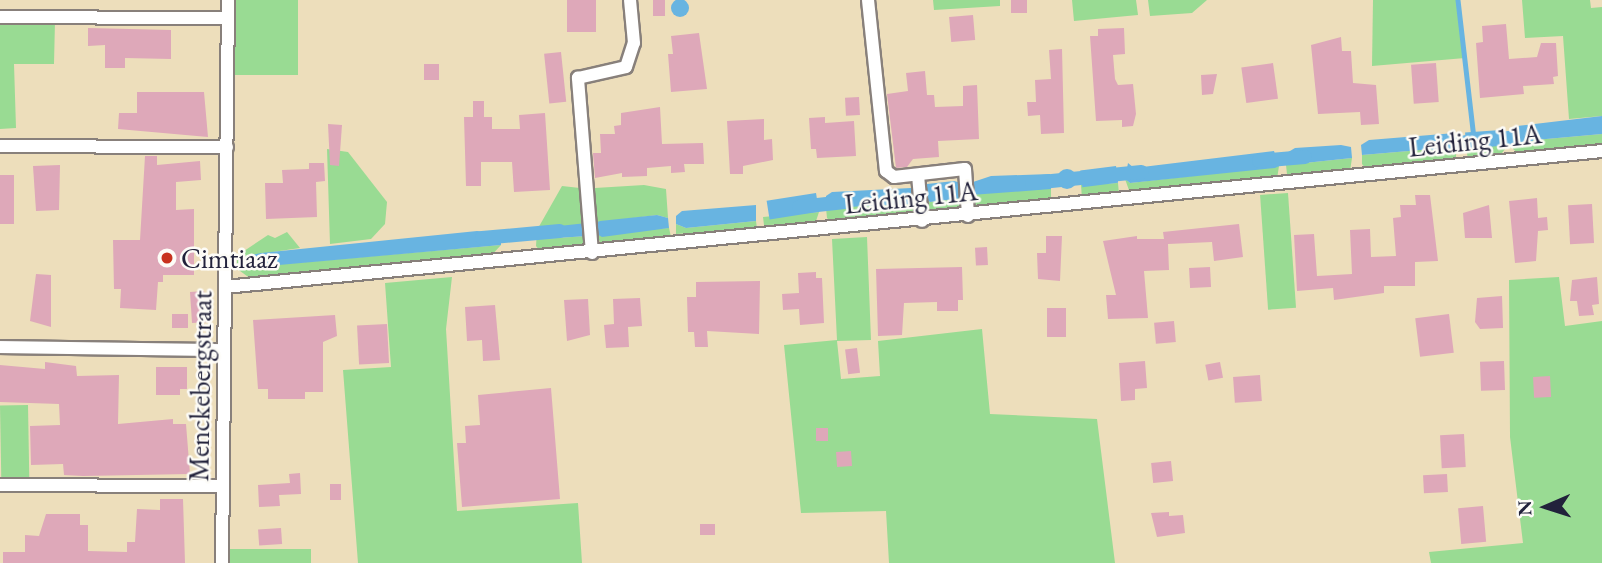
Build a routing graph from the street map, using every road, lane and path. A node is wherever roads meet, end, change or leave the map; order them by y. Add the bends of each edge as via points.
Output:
1 (228, 0) edge
2 (630, 0) edge
3 (868, 0) edge
4 (0, 18) edge
5 (228, 18) junction
6 (0, 146) edge
7 (227, 148) junction
8 (1602, 151) edge
9 (918, 175) junction
10 (968, 211) junction
11 (922, 217) junction
12 (592, 251) junction
13 (225, 287) junction
14 (0, 347) edge
15 (224, 350) junction
16 (0, 485) edge
17 (223, 486) junction
18 (222, 563) edge

1 - 5 street, Menckebergstraat
2 - 12 street via 634,43 626,67 578,78
3 - 9 street via 883,163 894,177
4 - 5 street
5 - 7 street, Menckebergstraat
6 - 7 street
7 - 13 street, Menckebergstraat
8 - 10 street, Leiding 11A
9 - 10 street via 965,169
9 - 11 street
10 - 11 street, Leiding 11A
11 - 12 street, Leiding 11A
12 - 13 street, Leiding 11A
13 - 15 street, Menckebergstraat
14 - 15 street
15 - 17 street, Menckebergstraat
16 - 17 street
17 - 18 street, Menckebergstraat

